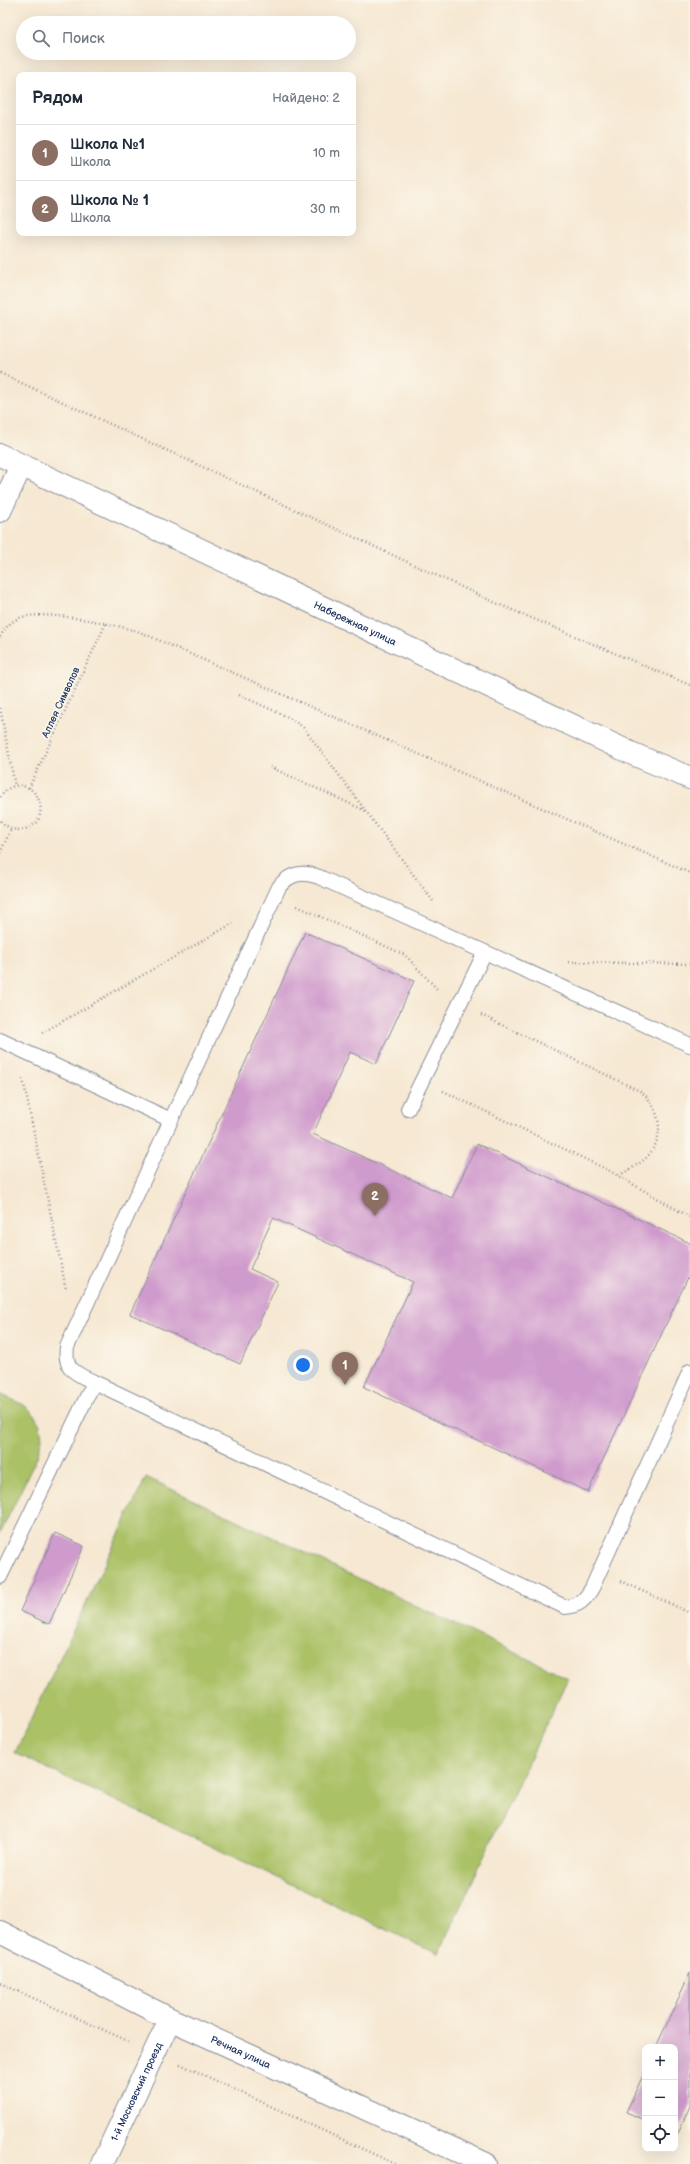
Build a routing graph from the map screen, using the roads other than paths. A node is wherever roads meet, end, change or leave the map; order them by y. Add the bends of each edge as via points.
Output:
1 (0, 455) edge
2 (21, 466) junction
3 (0, 511) edge
4 (690, 778) edge
5 (485, 952) junction
6 (0, 1040) edge
7 (690, 1045) edge
8 (408, 1109) dead end
9 (171, 1120) junction
10 (690, 1371) edge
11 (94, 1382) junction
12 (0, 1577) edge
13 (0, 1932) edge
14 (170, 2019) junction
15 (102, 2164) edge
16 (486, 2164) edge

1 - 2 street, Набережная улица
2 - 3 street
2 - 4 street, Набережная улица via 633,754
5 - 7 lane
5 - 8 lane
5 - 9 lane via 312,874 290,876 279,887 272,900
6 - 9 lane
9 - 11 lane via 68,1347 67,1362 74,1372
10 - 11 lane via 587,1596 581,1603 573,1606 557,1604
11 - 12 lane
13 - 14 street, Речная улица
14 - 15 street, 1-й Московский проезд
14 - 16 street, Речная улица

